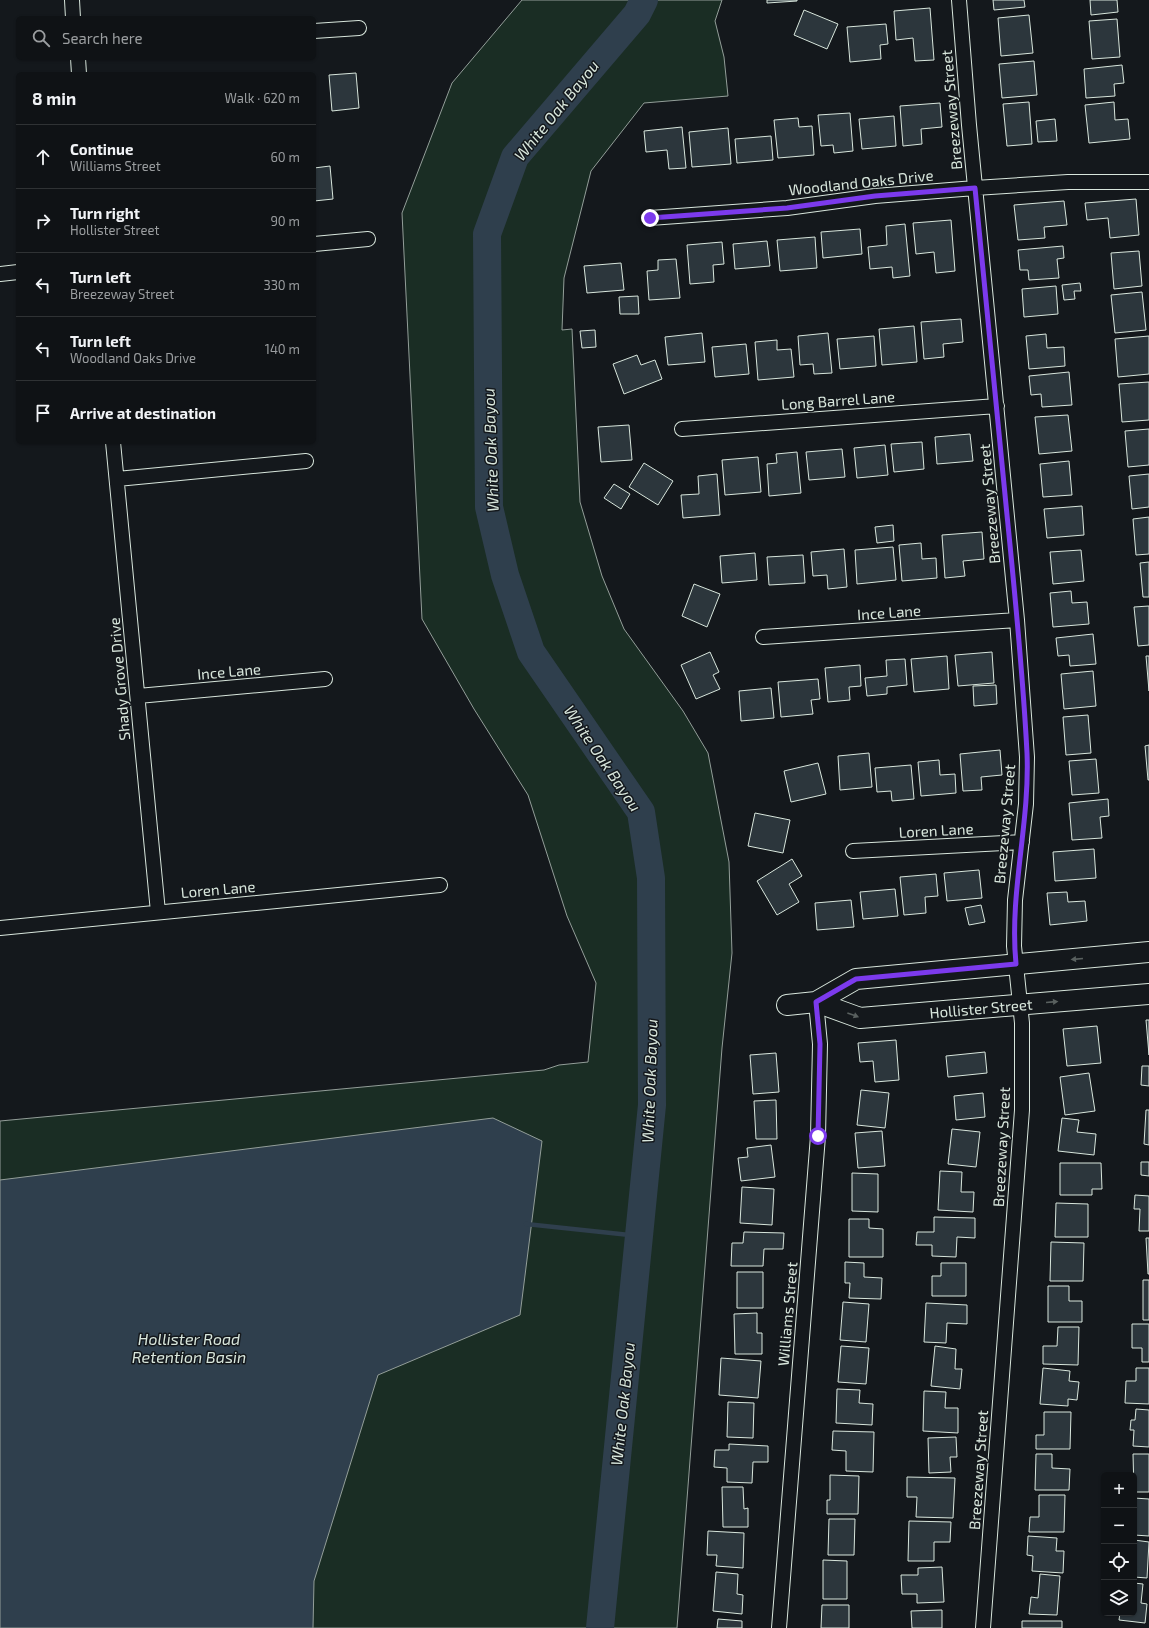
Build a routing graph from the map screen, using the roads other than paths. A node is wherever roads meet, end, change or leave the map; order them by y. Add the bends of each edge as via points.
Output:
1 (72, 0) edge
2 (959, 0) edge
3 (73, 16) edge
4 (359, 28) dead end
5 (316, 31) edge
6 (78, 60) edge
7 (79, 72) edge
8 (1149, 182) edge
9 (975, 188) junction
10 (650, 218) dead end
11 (368, 239) dead end
12 (316, 244) edge
13 (16, 272) edge
14 (0, 274) edge
15 (997, 406) junction
16 (682, 429) dead end
17 (114, 444) edge
18 (306, 461) dead end
19 (117, 479) junction
20 (1017, 620) junction
21 (763, 637) dead end
22 (324, 679) dead end
23 (138, 696) junction
24 (1022, 842) junction
25 (853, 851) dead end
26 (440, 886) dead end
27 (158, 912) junction
28 (0, 928) edge
29 (1149, 952) edge
30 (1016, 964) junction
31 (1149, 994) edge
32 (816, 1002) junction
33 (787, 1005) dead end
34 (1020, 1005) junction
35 (779, 1628) edge
36 (982, 1628) edge

1 - 3 street
2 - 9 street, Breezeway Street
4 - 5 street
6 - 7 street
8 - 9 street, Woodland Oaks Drive via 1068,182
9 - 10 street, Woodland Oaks Drive via 875,196 787,208
9 - 15 street, Breezeway Street
11 - 12 street
13 - 14 street
15 - 16 street, Long Barrel Lane
15 - 20 street, Breezeway Street
17 - 19 street, Shady Grove Drive
18 - 19 street
19 - 23 street, Shady Grove Drive
20 - 21 street, Ince Lane
20 - 24 street, Breezeway Street via 1027,757
22 - 23 street, Ince Lane
23 - 27 street, Shady Grove Drive
24 - 25 street, Loren Lane
24 - 30 street, Breezeway Street via 1015,900
26 - 27 street, Loren Lane
27 - 28 street, Loren Lane
29 -> 30 street, Hollister Street
30 - 32 street, Hollister Street via 856,979
30 - 34 street, Breezeway Street
34 -> 31 street, Hollister Street
32 - 33 street, Hollister Street
32 -> 34 street, Hollister Street via 860,1018
32 - 35 street, Williams Street via 820,1044 818,1136
34 - 36 street, Breezeway Street via 1022,1110

